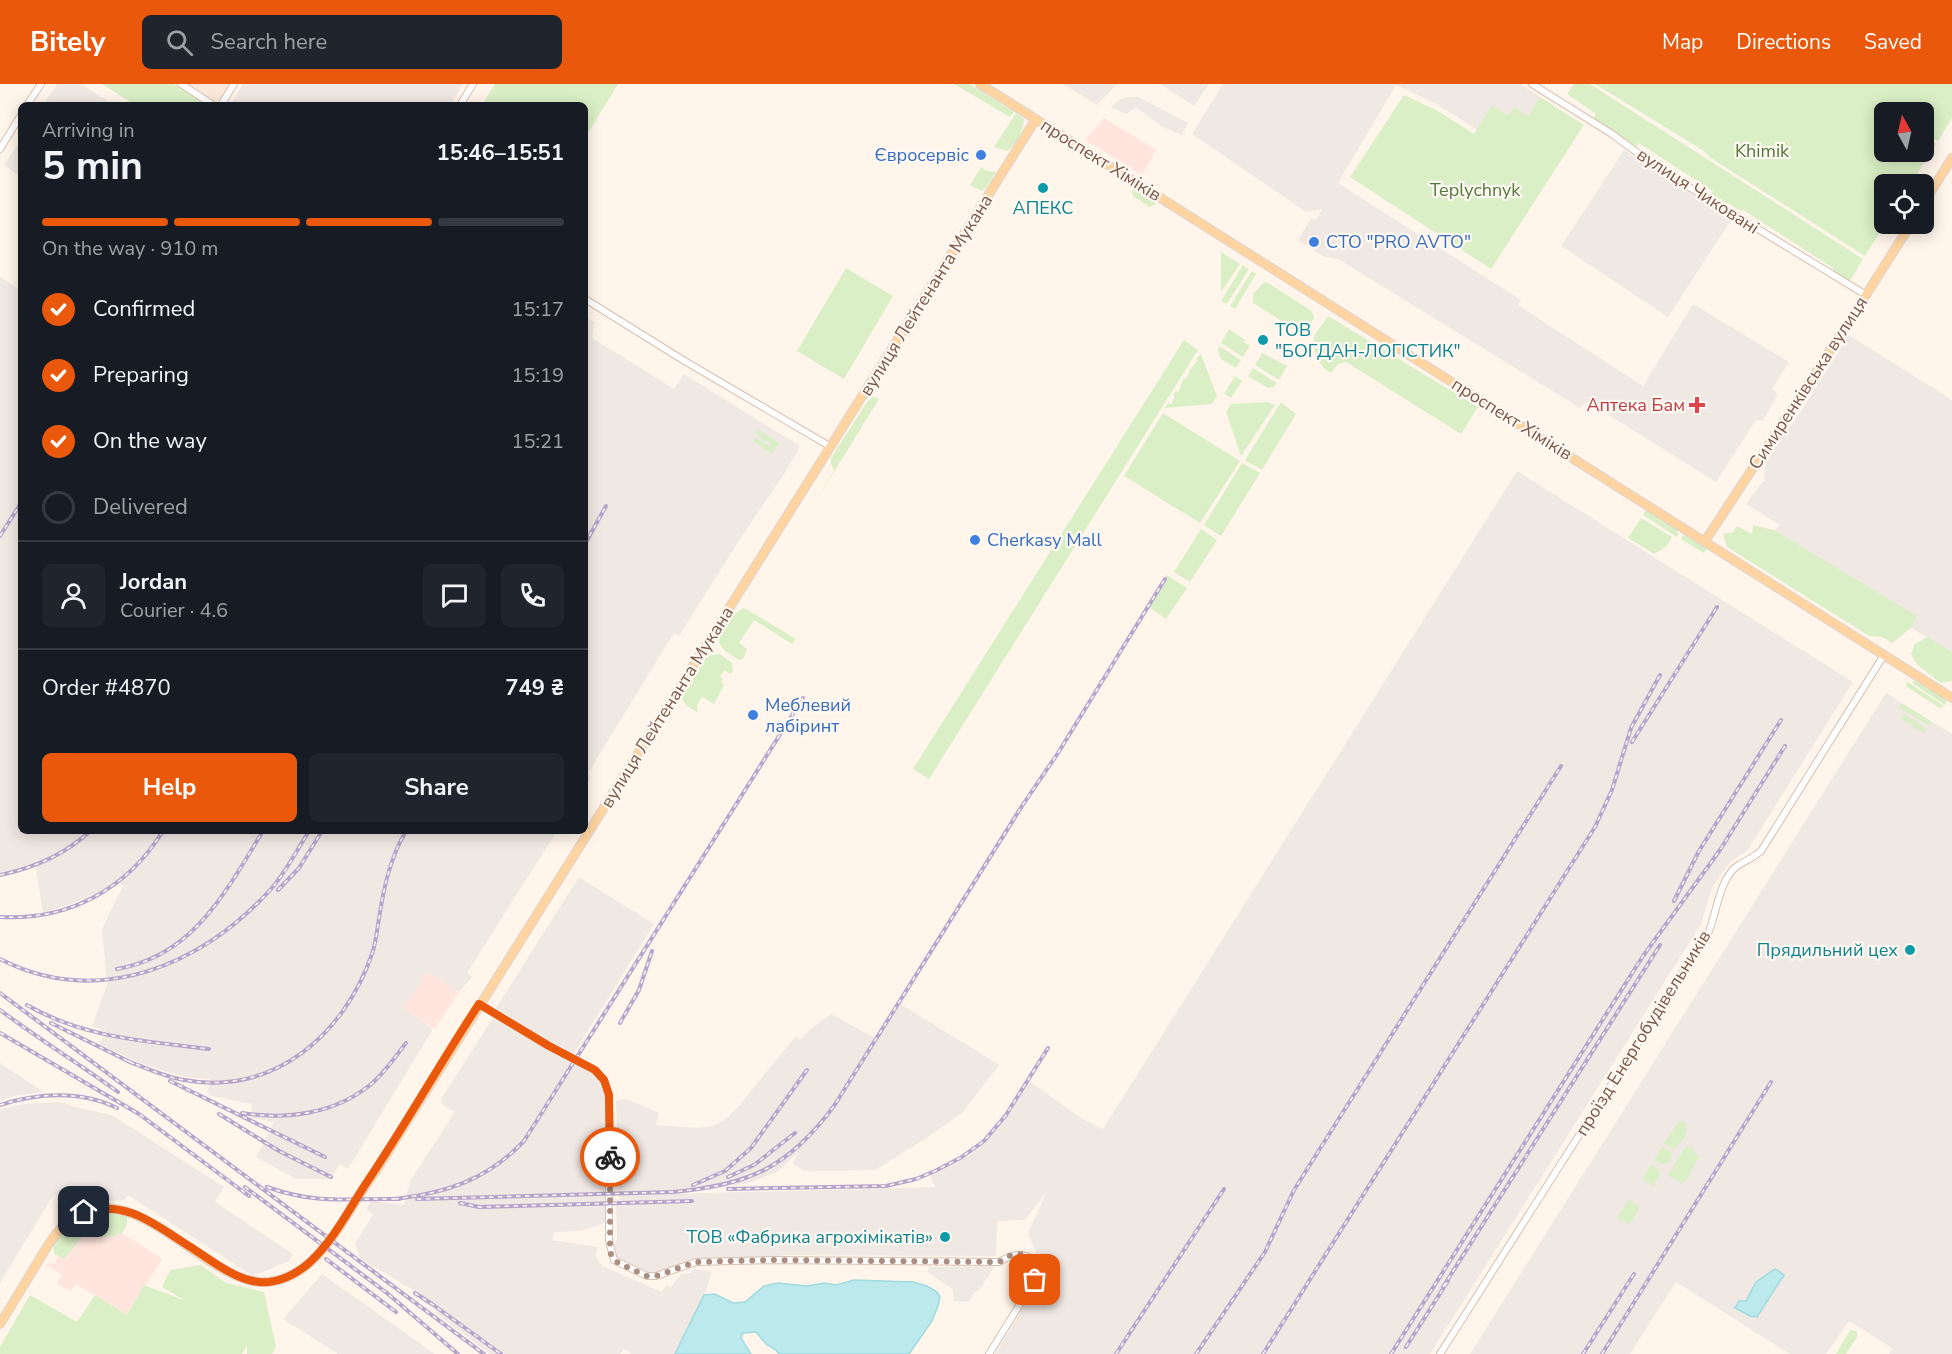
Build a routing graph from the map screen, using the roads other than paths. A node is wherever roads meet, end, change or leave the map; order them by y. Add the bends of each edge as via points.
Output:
1 (40, 84) edge
2 (181, 84) edge
3 (234, 84) edge
4 (473, 84) edge
5 (980, 84) edge
6 (1532, 84) edge
7 (29, 102) edge
8 (208, 102) edge
9 (223, 102) edge
10 (462, 102) edge
11 (1035, 119) junction
12 (18, 120) edge
13 (0, 149) edge
14 (1952, 158) edge
15 (1934, 187) edge
16 (1905, 234) edge
17 (1866, 295) junction
18 (588, 301) edge
19 (831, 447) junction
20 (1705, 541) junction
21 (1884, 655) junction
22 (1952, 698) edge
23 (588, 834) edge
24 (588, 834) edge
25 (479, 1004) junction
26 (0, 1324) edge
27 (989, 1354) edge
28 (1440, 1354) edge

1 - 7 street
2 - 8 street
3 - 9 street
4 - 10 street
5 - 11 main road, проспект Хіміків
6 - 17 street, вулиця Чиковані via 1658,168
11 - 19 main road, вулиця Лейтенанта Мукана
11 - 20 main road, проспект Хіміків
12 - 13 street
14 - 15 main road
16 - 17 main road, Симиренківська вулиця
17 - 20 main road, Симиренківська вулиця
18 - 19 street
19 - 23 main road, вулиця Лейтенанта Мукана
20 - 21 main road, проспект Хіміків
21 - 22 main road, проспект Хіміків
21 - 28 street, проїзд Енергобудівельників via 1761,851 1736,867 1727,879 1709,931
24 - 25 main road, вулиця Лейтенанта Мукана
25 - 26 main road, вулиця Лейтенанта Мукана via 376,1171 330,1239 301,1270 272,1282 249,1280 137,1215 100,1208 75,1216 60,1229
25 - 27 street via 595,1070 604,1080 609,1095 609,1241 614,1260 647,1276 656,1276 696,1262 999,1262 1009,1256 1025,1255 1037,1270 1035,1280

